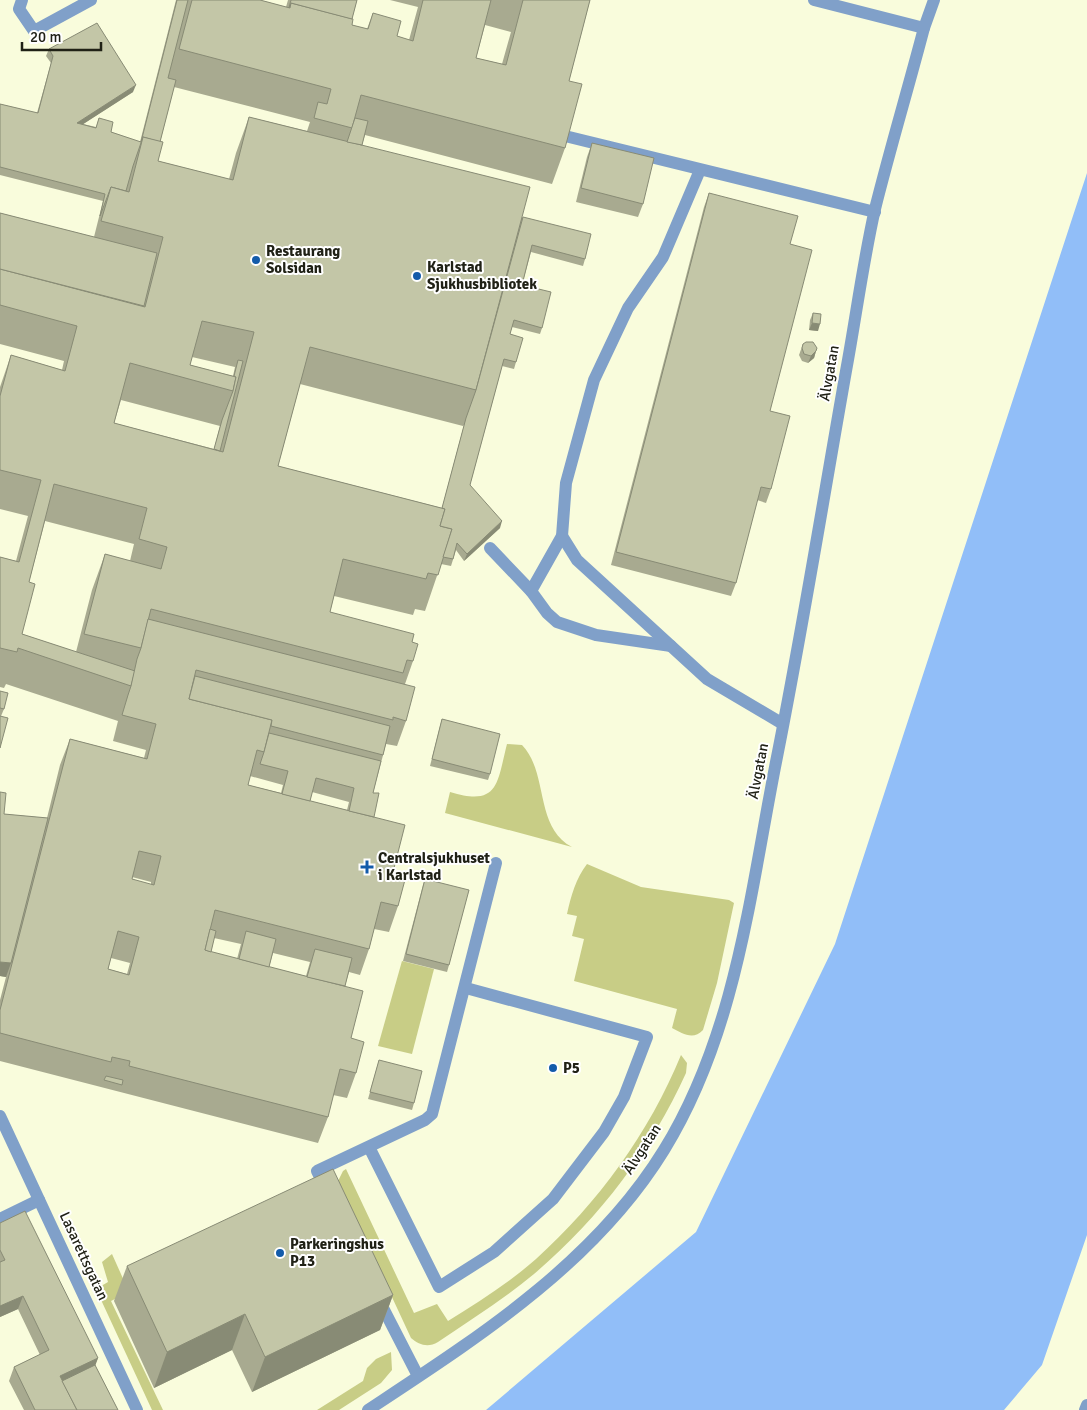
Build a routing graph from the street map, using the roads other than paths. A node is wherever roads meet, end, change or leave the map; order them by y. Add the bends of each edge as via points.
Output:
1 (91, 0) edge
2 (814, 0) edge
3 (934, 0) edge
4 (20, 4) edge
5 (924, 28) junction
6 (565, 136) edge
7 (700, 170) junction
8 (875, 212) junction
9 (562, 536) junction
10 (490, 548) dead end
11 (531, 591) junction
12 (671, 646) junction
13 (784, 724) junction
14 (496, 863) dead end
15 (466, 988) junction
16 (0, 1116) edge
17 (370, 1146) junction
18 (330, 1197) edge
19 (39, 1200) junction
20 (0, 1219) edge
21 (372, 1285) edge
22 (418, 1376) junction
23 (1087, 1405) edge
24 (137, 1410) edge
25 (368, 1410) edge
26 (1085, 1410) edge

1 - 4 street via 34,31
2 - 5 street
3 - 5 street, Älvgatan
5 - 8 street, Älvgatan
6 - 7 street
7 - 8 street
7 - 9 street via 663,258 628,308 594,380 566,483
8 - 13 street, Älvgatan
9 - 11 street
9 - 12 street via 577,560
10 - 11 street
11 - 12 street via 557,622 572,629 596,636
12 - 13 street via 707,679
13 - 22 street, Älvgatan via 732,985 714,1049 664,1151 618,1214 576,1257 532,1296
14 - 15 street
15 - 17 street via 432,1114
15 - 17 street via 647,1037 624,1097 604,1132 553,1199 494,1252 439,1287
16 - 19 street, Lasarettsgatan
17 - 18 street via 317,1171
19 - 20 street
19 - 24 street, Lasarettsgatan
21 - 22 street via 372,1294 382,1304
22 - 25 street, Älvgatan
23 - 26 street

